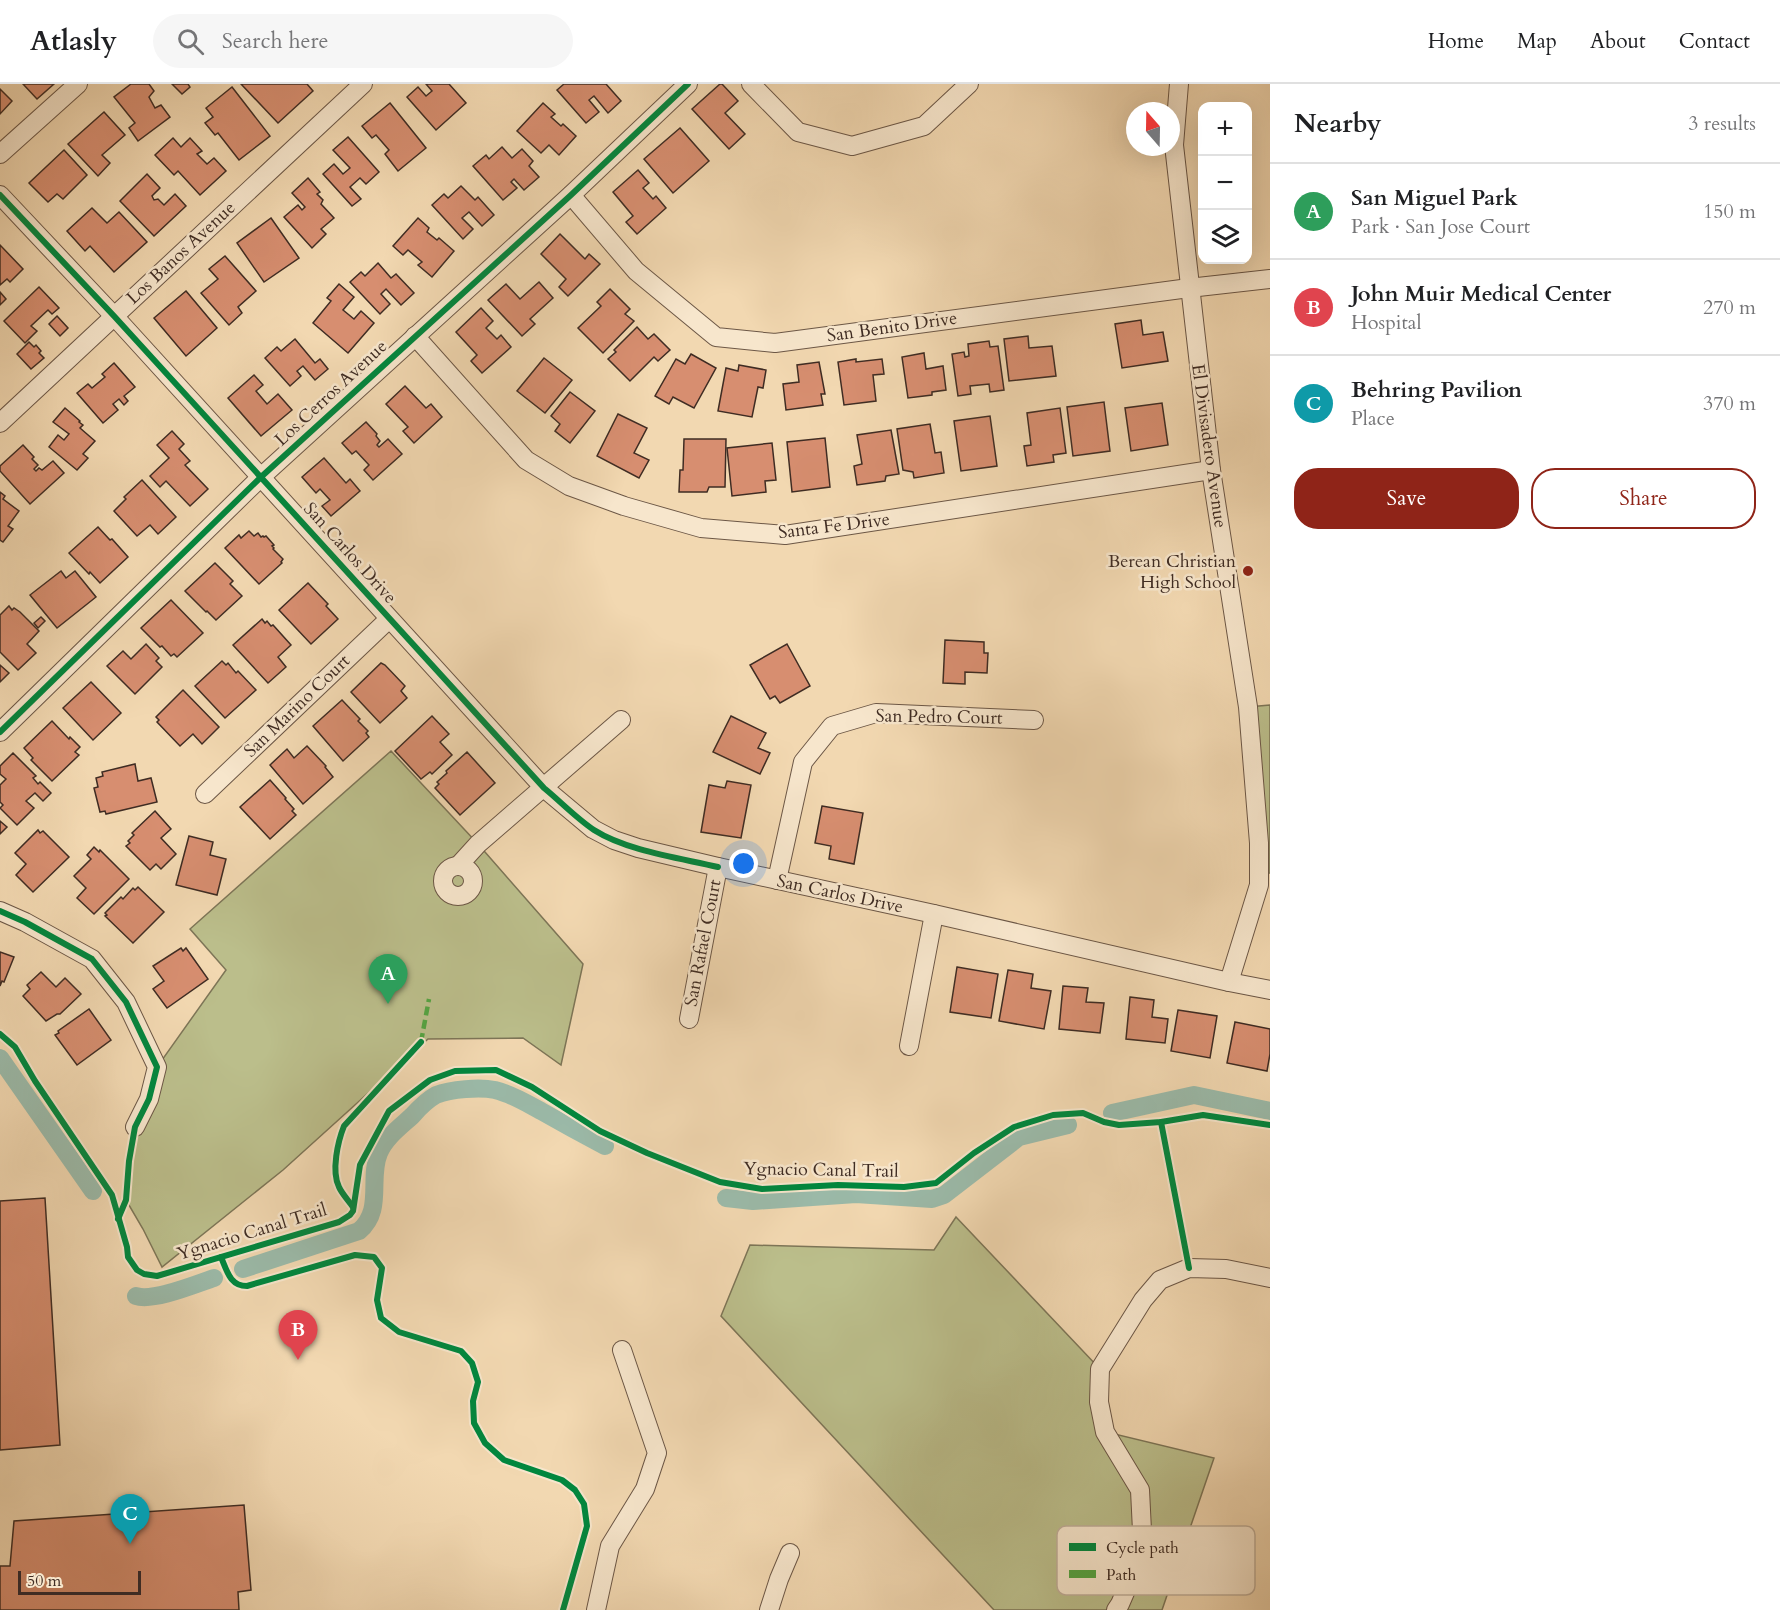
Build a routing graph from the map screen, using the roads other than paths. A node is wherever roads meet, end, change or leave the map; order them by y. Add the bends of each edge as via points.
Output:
1 (78, 84) edge
2 (363, 84) edge
3 (688, 84) edge
4 (751, 84) edge
5 (969, 84) edge
6 (1179, 84) edge
7 (0, 154) edge
8 (0, 195) edge
9 (571, 195) junction
10 (1270, 279) edge
11 (1189, 288) junction
12 (114, 316) junction
13 (415, 336) junction
14 (0, 423) edge
15 (1211, 470) junction
16 (261, 477) junction
17 (389, 619) junction
18 (621, 720) dead end
19 (1034, 720) dead end
20 (0, 732) edge
21 (544, 788) junction
22 (205, 794) dead end
23 (458, 866) dead end
24 (718, 867) junction
25 (777, 880) junction
26 (0, 911) edge
27 (934, 914) junction
28 (1229, 982) junction
29 (1270, 990) edge
30 (689, 1019) dead end
31 (909, 1046) dead end
32 (135, 1127) dead end
33 (1270, 1278) edge
34 (622, 1350) dead end
35 (1142, 1526) edge
36 (790, 1553) dead end
37 (1124, 1595) edge
38 (596, 1610) edge
39 (769, 1610) edge
40 (1116, 1610) edge

1 - 7 street
2 - 12 street, Los Banos Avenue
3 - 9 street, Los Cerros Avenue
4 - 5 street via 798,132 852,146 924,126
6 - 11 street, El Divisadero Avenue via 1174,145
8 - 12 street, San Carlos Drive
9 - 11 street, San Benito Drive via 636,271 716,337 775,343
9 - 13 street, Los Cerros Avenue
10 - 11 street, San Benito Drive
11 - 15 street, El Divisadero Avenue
12 - 14 street, Los Banos Avenue
12 - 16 street, San Carlos Drive
13 - 15 street, Santa Fe Drive via 526,460 569,486 701,528 785,535
13 - 16 street, Los Cerros Avenue
15 - 28 street, El Divisadero Avenue via 1248,707 1259,843 1259,885
16 - 17 street, San Carlos Drive
16 - 20 street, Los Cerros Avenue
17 - 21 street, San Carlos Drive
17 - 22 street, San Marino Court
18 - 21 street
19 - 25 street, San Pedro Court via 876,714 832,726 803,762
21 - 23 street
21 - 24 street, San Carlos Drive via 593,829 614,840
24 - 25 street, San Carlos Drive
24 - 30 street, San Rafael Court
25 - 27 street, San Carlos Drive
26 - 32 street via 92,959 126,1002 157,1067 149,1099
27 - 28 street, San Carlos Drive
27 - 31 street
28 - 29 street, San Carlos Drive
33 - 35 street via 1226,1269 1190,1268 1160,1280 1143,1300 1100,1370 1099,1402 1106,1432 1140,1491
34 - 38 street via 657,1453 645,1489 610,1546
36 - 39 street
37 - 40 street

